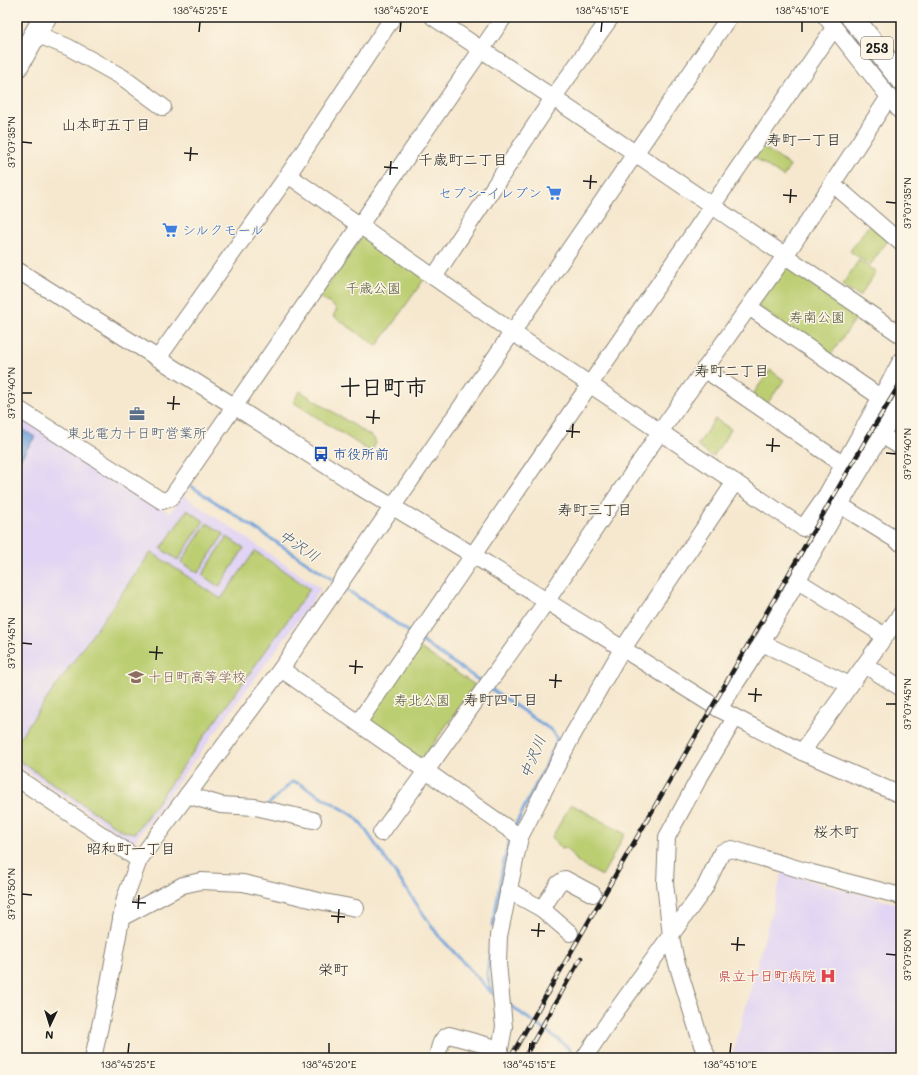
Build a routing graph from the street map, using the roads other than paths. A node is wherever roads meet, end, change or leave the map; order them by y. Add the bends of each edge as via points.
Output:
1 (393, 17) edge
2 (433, 17) edge
3 (504, 17) edge
4 (611, 17) edge
5 (729, 17) edge
6 (864, 17) edge
7 (838, 21) edge
8 (40, 26) edge
9 (481, 50) junction
10 (901, 63) edge
11 (17, 66) edge
12 (901, 79) edge
13 (889, 97) junction
14 (553, 98) junction
15 (163, 107) dead end
16 (901, 112) edge
17 (635, 153) junction
18 (288, 174) junction
19 (833, 184) junction
20 (712, 206) junction
21 (360, 225) junction
22 (901, 243) edge
23 (785, 256) junction
24 (17, 270) edge
25 (434, 277) junction
26 (748, 306) junction
27 (512, 332) junction
28 (901, 335) edge
29 (158, 358) junction
30 (901, 361) edge
31 (704, 369) junction
32 (590, 385) junction
33 (880, 397) junction
34 (901, 402) edge
35 (234, 406) junction
36 (17, 408) edge
37 (660, 432) junction
38 (881, 435) junction
39 (901, 447) edge
40 (844, 465) junction
41 (735, 482) junction
42 (840, 505) junction
43 (392, 506) junction
44 (901, 543) edge
45 (473, 555) junction
46 (798, 581) junction
47 (546, 602) junction
48 (901, 614) edge
49 (885, 636) junction
50 (762, 643) junction
51 (623, 649) junction
52 (864, 665) junction
53 (281, 668) junction
54 (850, 685) junction
55 (901, 688) edge
56 (719, 709) junction
57 (735, 718) junction
58 (358, 723) junction
59 (802, 752) junction
60 (426, 771) junction
61 (17, 778) edge
62 (187, 795) junction
63 (901, 795) edge
64 (314, 820) dead end
65 (381, 833) dead end
66 (520, 837) junction
67 (139, 860) junction
68 (508, 890) junction
69 (593, 894) dead end
70 (901, 896) edge
71 (356, 908) dead end
72 (542, 909) junction
73 (121, 918) junction
74 (570, 933) dead end
75 (671, 936) junction
76 (498, 1053) edge
77 (93, 1058) edge
78 (437, 1058) edge
79 (584, 1058) edge
80 (708, 1058) edge

1 - 18 street
2 - 9 street
3 - 9 street
4 - 14 street
5 - 17 street
6 - 10 street
7 - 12 highway, 253
7 - 13 street
7 - 20 street
8 - 11 highway
8 - 15 street via 68,48 122,77
9 - 14 street
9 - 21 street
13 - 16 street
13 - 19 street
14 - 17 street
14 - 25 street
17 - 20 street
17 - 27 street
18 - 21 street
18 - 29 street
19 - 22 street
19 - 23 street
20 - 23 street
20 - 32 street
21 - 25 street
21 - 35 street
23 - 26 street
23 - 28 street
24 - 29 street
25 - 27 street
26 - 31 street
26 - 33 street
27 - 32 street
27 - 43 street
29 - 35 street
30 - 33 street
31 - 37 street
31 - 40 street
32 - 37 street
32 - 45 street
33 - 40 street
34 - 38 street
35 - 36 street via 171,498 162,501
35 - 43 street
37 - 41 street
37 - 47 street
38 - 39 street
38 - 42 street
40 - 41 street via 803,528
41 - 51 street
42 - 44 street
42 - 46 street
43 - 45 street
43 - 53 street
45 - 47 street
45 - 58 street
46 - 49 street
46 - 50 street
47 - 51 street
47 - 60 street
48 - 49 street
49 - 52 street
50 - 54 street
50 - 56 street
51 - 56 street
51 - 66 street via 571,738
52 - 54 street
52 - 55 street
53 - 58 street
53 - 62 street
54 - 59 street
56 - 57 street
57 - 59 street
57 - 75 street via 667,837 665,883
58 - 60 street
59 - 63 street
60 - 65 street
60 - 66 street
61 - 67 street
62 - 64 street via 221,805 255,807
62 - 67 street
66 - 68 street
67 - 73 street via 125,898
68 - 72 street
68 - 76 street via 499,936 498,963 504,1027
69 - 72 street via 565,879 558,884
70 - 75 street via 732,849 726,850 722,852 704,889
71 - 73 street via 243,883 201,881 183,885
72 - 74 street
73 - 77 street
75 - 79 street
75 - 80 street
76 - 78 street via 449,1035 442,1040

